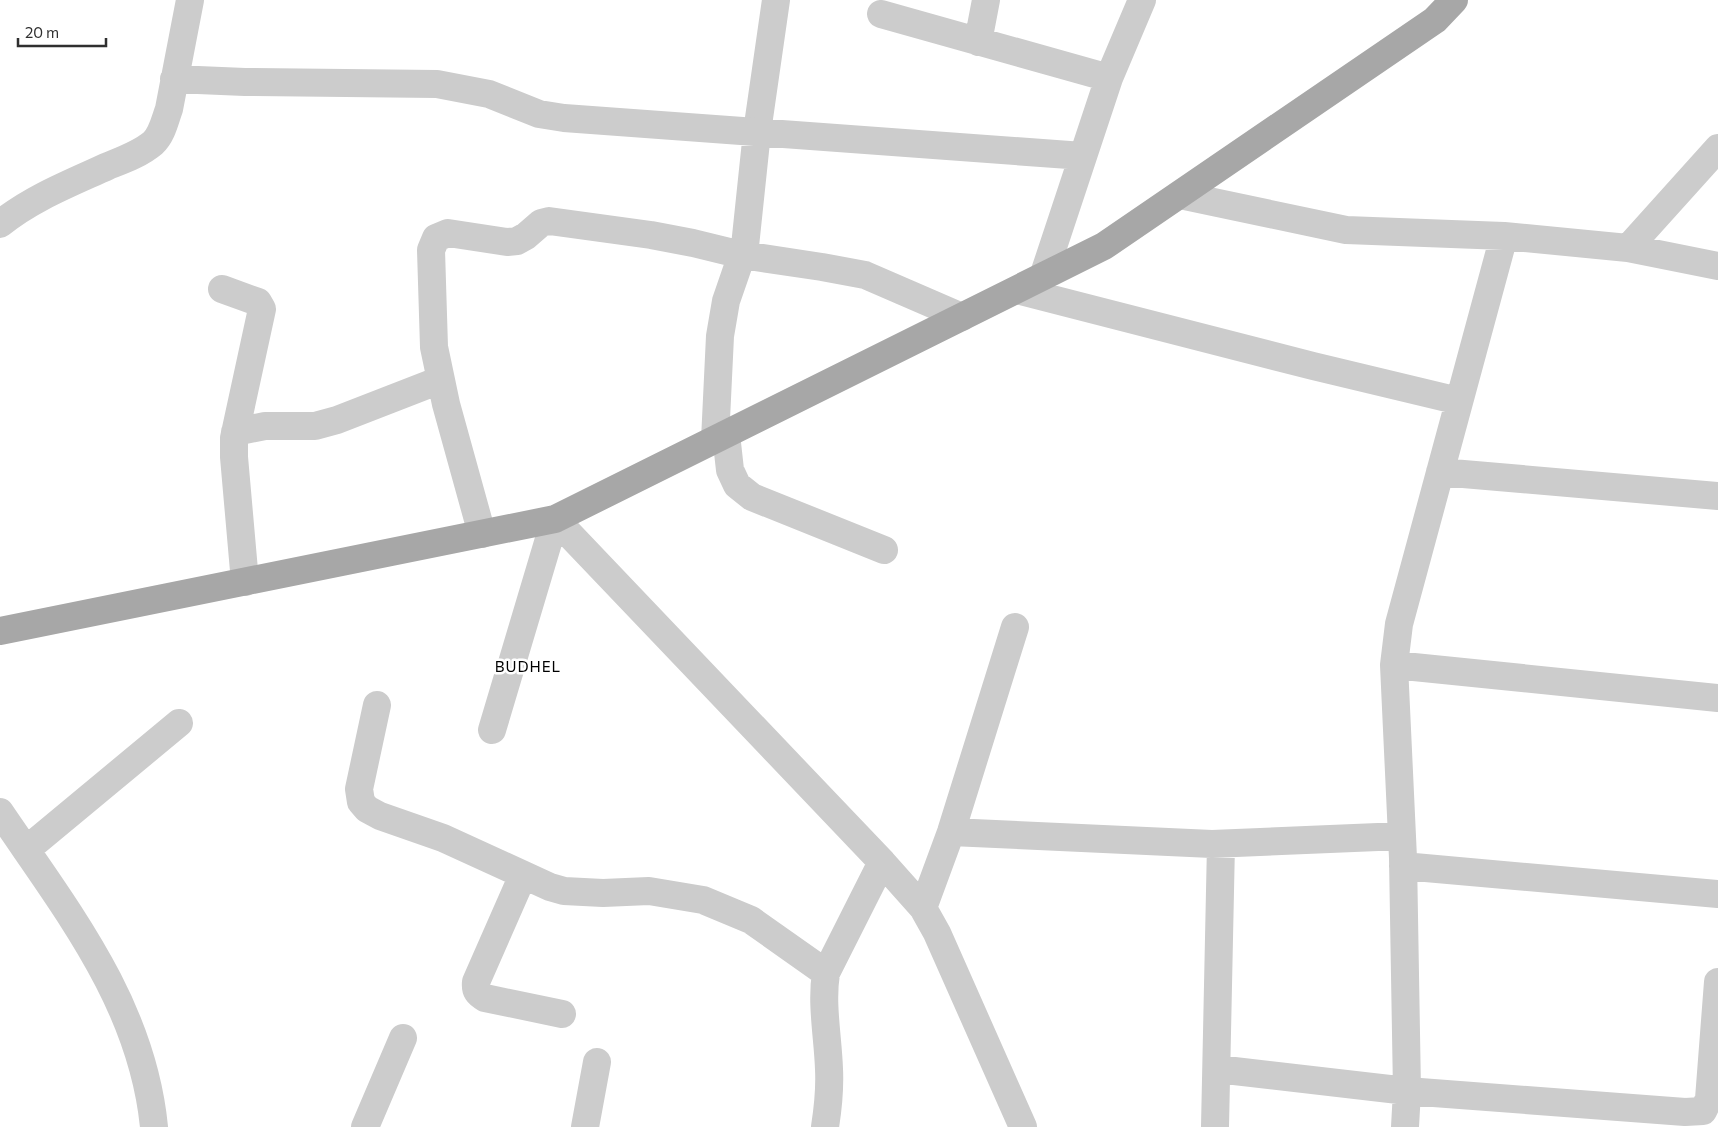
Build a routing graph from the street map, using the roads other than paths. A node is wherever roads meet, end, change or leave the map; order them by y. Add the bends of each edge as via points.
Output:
1 (190, 0) edge
2 (776, 0) edge
3 (986, 0) edge
4 (1142, 0) edge
5 (1454, 0) edge
6 (881, 14) dead end
7 (978, 42) junction
8 (1110, 78) junction
9 (174, 79) junction
10 (757, 132) junction
11 (1718, 148) edge
12 (1084, 156) junction
13 (1180, 195) junction
14 (0, 224) edge
15 (1504, 236) junction
16 (1628, 248) junction
17 (742, 256) junction
18 (1718, 266) edge
19 (1043, 276) junction
20 (222, 289) dead end
21 (1017, 290) junction
22 (962, 317) junction
23 (440, 380) junction
24 (1460, 401) junction
25 (234, 432) junction
26 (721, 437) junction
27 (1440, 472) junction
28 (1718, 496) edge
29 (555, 519) junction
30 (482, 534) junction
31 (884, 550) dead end
32 (245, 582) junction
33 (1015, 627) dead end
34 (0, 631) edge
35 (1394, 665) junction
36 (1718, 698) edge
37 (377, 705) dead end
38 (179, 723) dead end
39 (492, 730) dead end
40 (0, 812) edge
41 (951, 832) junction
42 (1402, 836) junction
43 (1221, 844) junction
44 (26, 850) junction
45 (882, 862) junction
46 (1403, 866) junction
47 (523, 875) junction
48 (1718, 894) edge
49 (922, 908) junction
50 (826, 973) junction
51 (1718, 982) edge
52 (562, 1014) dead end
53 (403, 1038) dead end
54 (596, 1062) dead end
55 (1216, 1069) junction
56 (1407, 1091) junction
57 (154, 1127) edge
58 (365, 1127) edge
59 (585, 1127) edge
60 (825, 1127) edge
61 (1023, 1127) edge
62 (1215, 1127) edge
63 (1405, 1127) edge

1 - 9 street
2 - 10 street
3 - 7 street
4 - 8 street
5 - 13 main road via 1435,20
6 - 7 street
7 - 8 street
8 - 12 street
9 - 10 street via 437,84 489,94 539,114 564,118
9 - 14 street via 164,124 153,143 42,196
10 - 12 street
10 - 17 street
11 - 16 street
12 - 19 street
13 - 15 street via 1346,230
13 - 19 main road via 1104,246
15 - 16 street
15 - 24 street
16 - 18 street
17 - 22 street via 865,275
17 - 23 street via 651,235 549,221 541,223 517,241 448,233 436,238 431,250 434,347
17 - 26 street via 722,322
19 - 21 main road
20 - 25 street via 258,302 262,309
21 - 22 main road
21 - 24 street
22 - 26 main road
23 - 25 street via 315,426 265,426
23 - 30 street
24 - 27 street
25 - 32 street
26 - 29 main road
26 - 31 street via 737,485 752,497
27 - 28 street
27 - 35 street via 1400,624
29 - 30 main road
29 - 39 street
29 - 45 street
30 - 32 main road
32 - 34 main road
33 - 41 street
35 - 36 street
35 - 42 street
37 - 47 street via 360,789 361,802 367,809 443,838
38 - 44 street
40 - 44 street
41 - 43 street
41 - 49 street
42 - 43 street
42 - 46 street
43 - 55 street
44 - 57 street via 87,939 119,1000 145,1072
45 - 49 street
45 - 50 street
46 - 48 street
46 - 56 street
47 - 50 street via 564,891 649,891 703,900 751,920
47 - 52 street via 476,982 476,989 485,998
49 - 61 street via 937,932
50 - 60 street via 829,1098
51 - 56 street via 1709,1099 1703,1111
53 - 58 street
54 - 59 street
55 - 56 street
55 - 62 street
56 - 63 street

